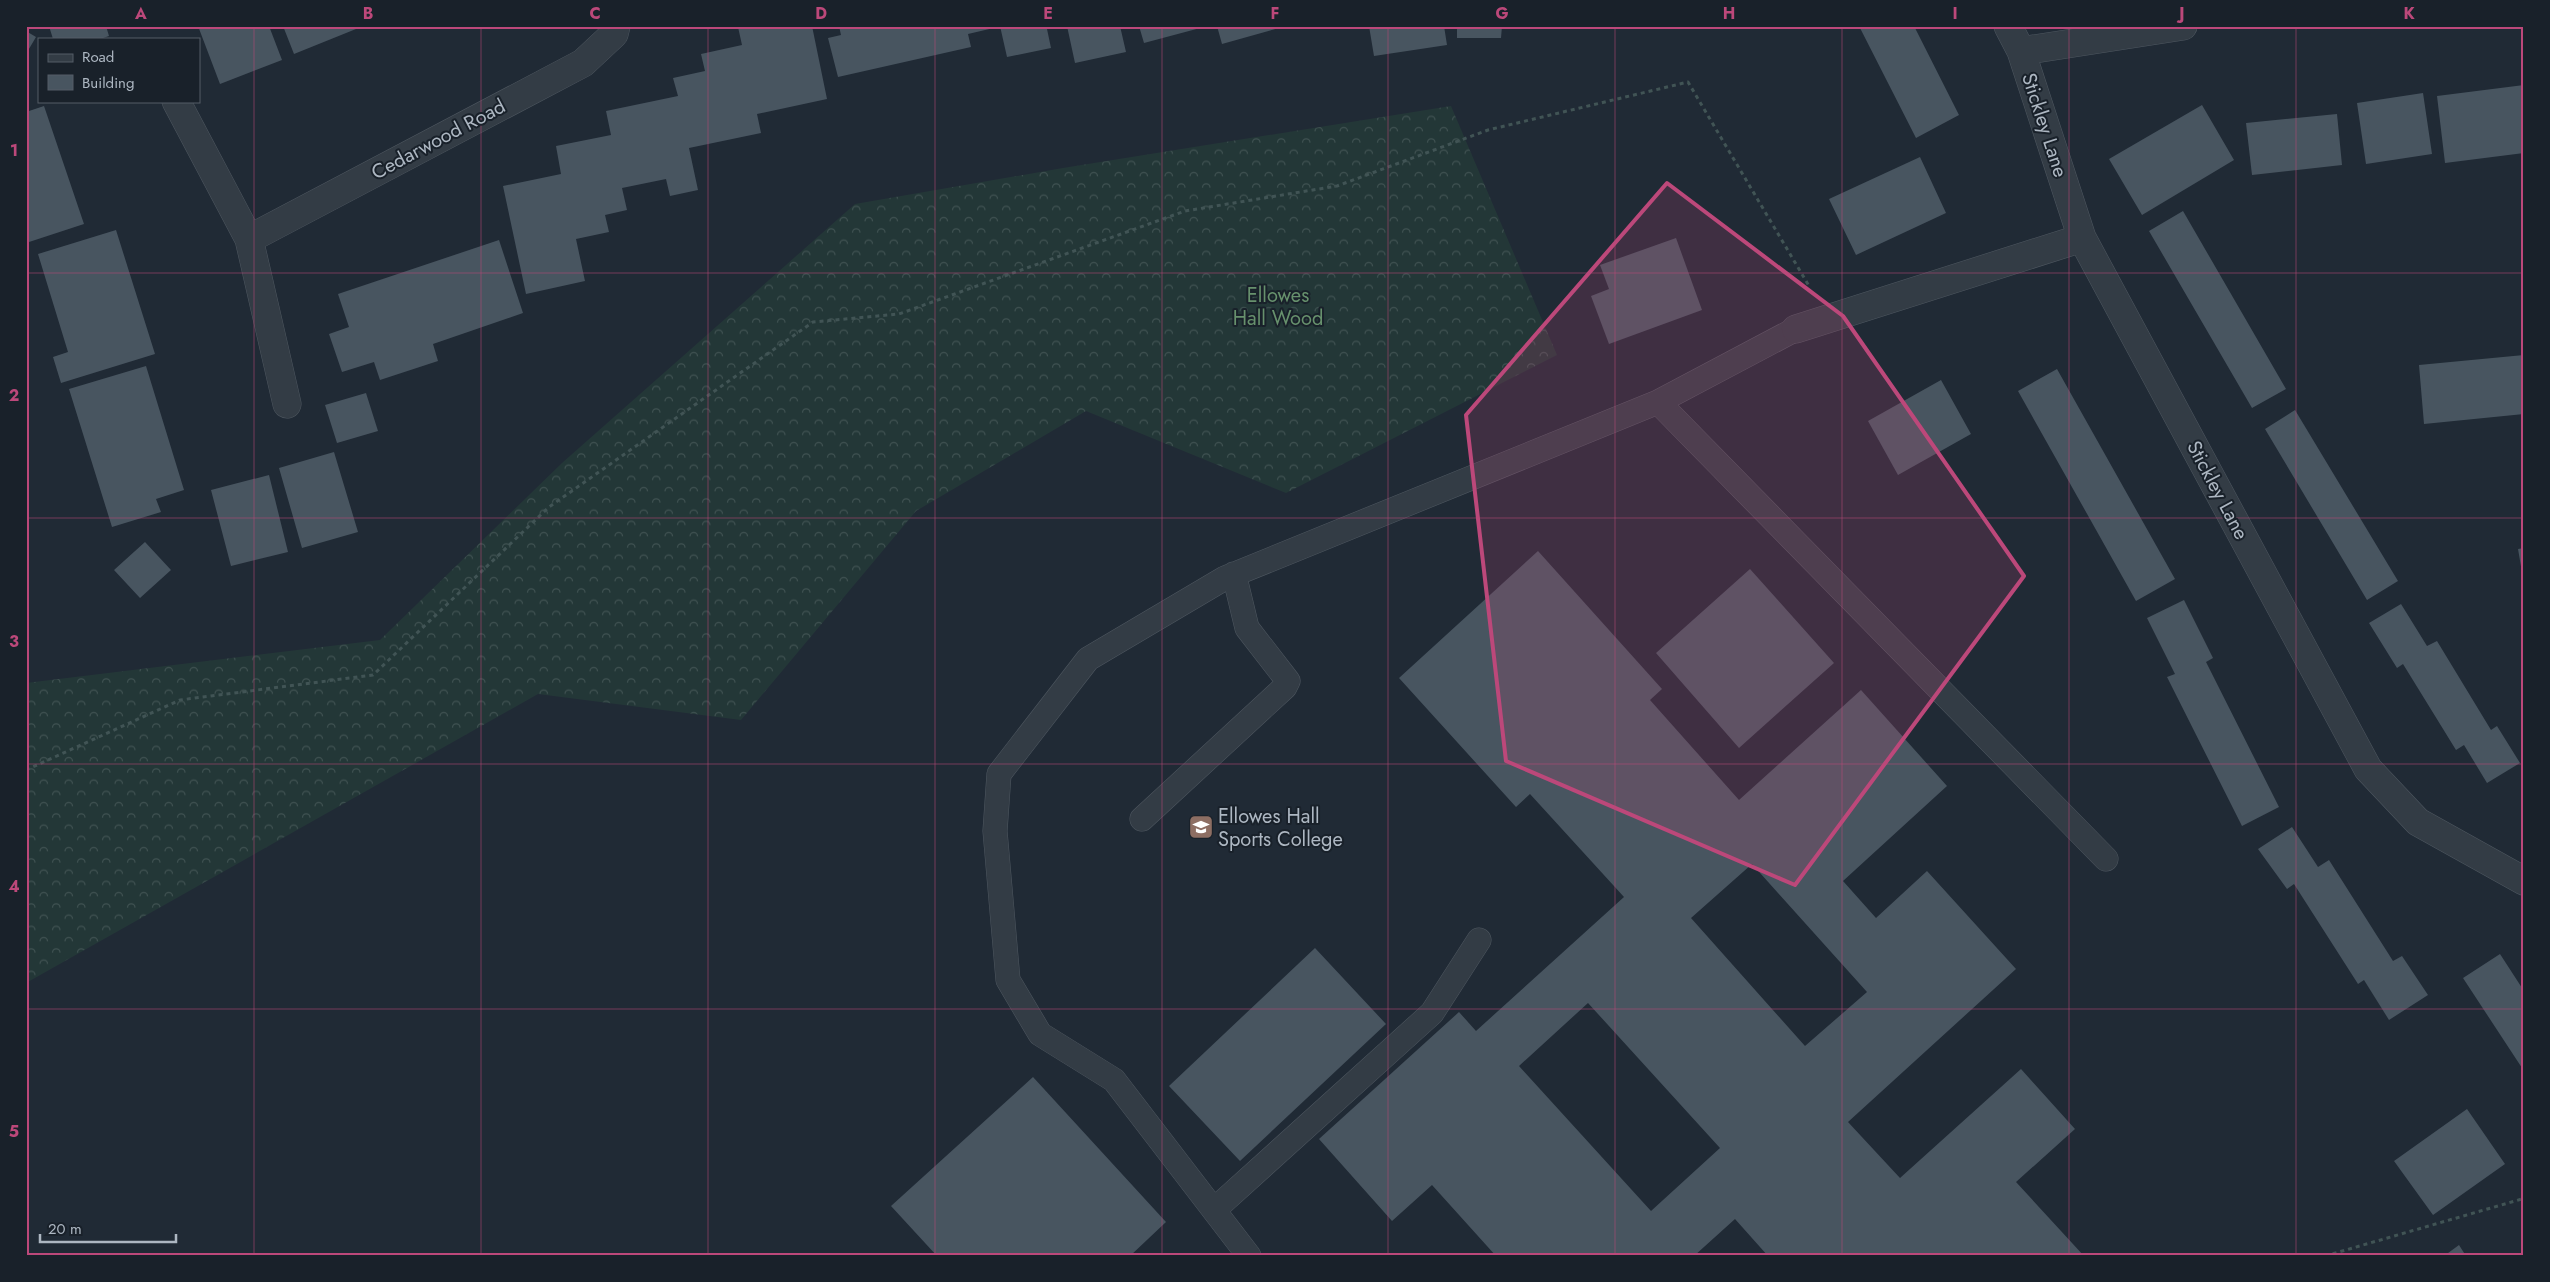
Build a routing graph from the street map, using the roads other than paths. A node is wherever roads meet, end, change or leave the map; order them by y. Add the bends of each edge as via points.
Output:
1 (616, 26) edge
2 (2008, 26) edge
3 (2183, 26) edge
4 (2022, 51) junction
5 (177, 102) edge
6 (2082, 238) junction
7 (249, 239) junction
8 (1796, 329) joint
9 (1658, 402) junction
10 (287, 404) dead end
11 (1234, 574) junction
12 (1142, 819) dead end
13 (2106, 859) dead end
14 (2524, 881) edge
15 (1480, 940) dead end
16 (1214, 1210) junction
17 (1249, 1256) edge

1 - 7 street, Cedarwood Road via 614,34 583,63
2 - 4 street, Stickley Lane
3 - 4 street
4 - 6 street, Stickley Lane
5 - 7 street
6 - 8 street
6 - 14 street, Stickley Lane via 2368,769 2418,822
7 - 10 street
8 - 9 lane
9 - 11 lane
9 - 13 lane
11 - 12 lane via 1247,628 1288,681
11 - 16 lane via 1088,659 999,774 995,831 1008,980 1040,1034 1114,1080
15 - 16 lane via 1432,1013
16 - 17 lane

